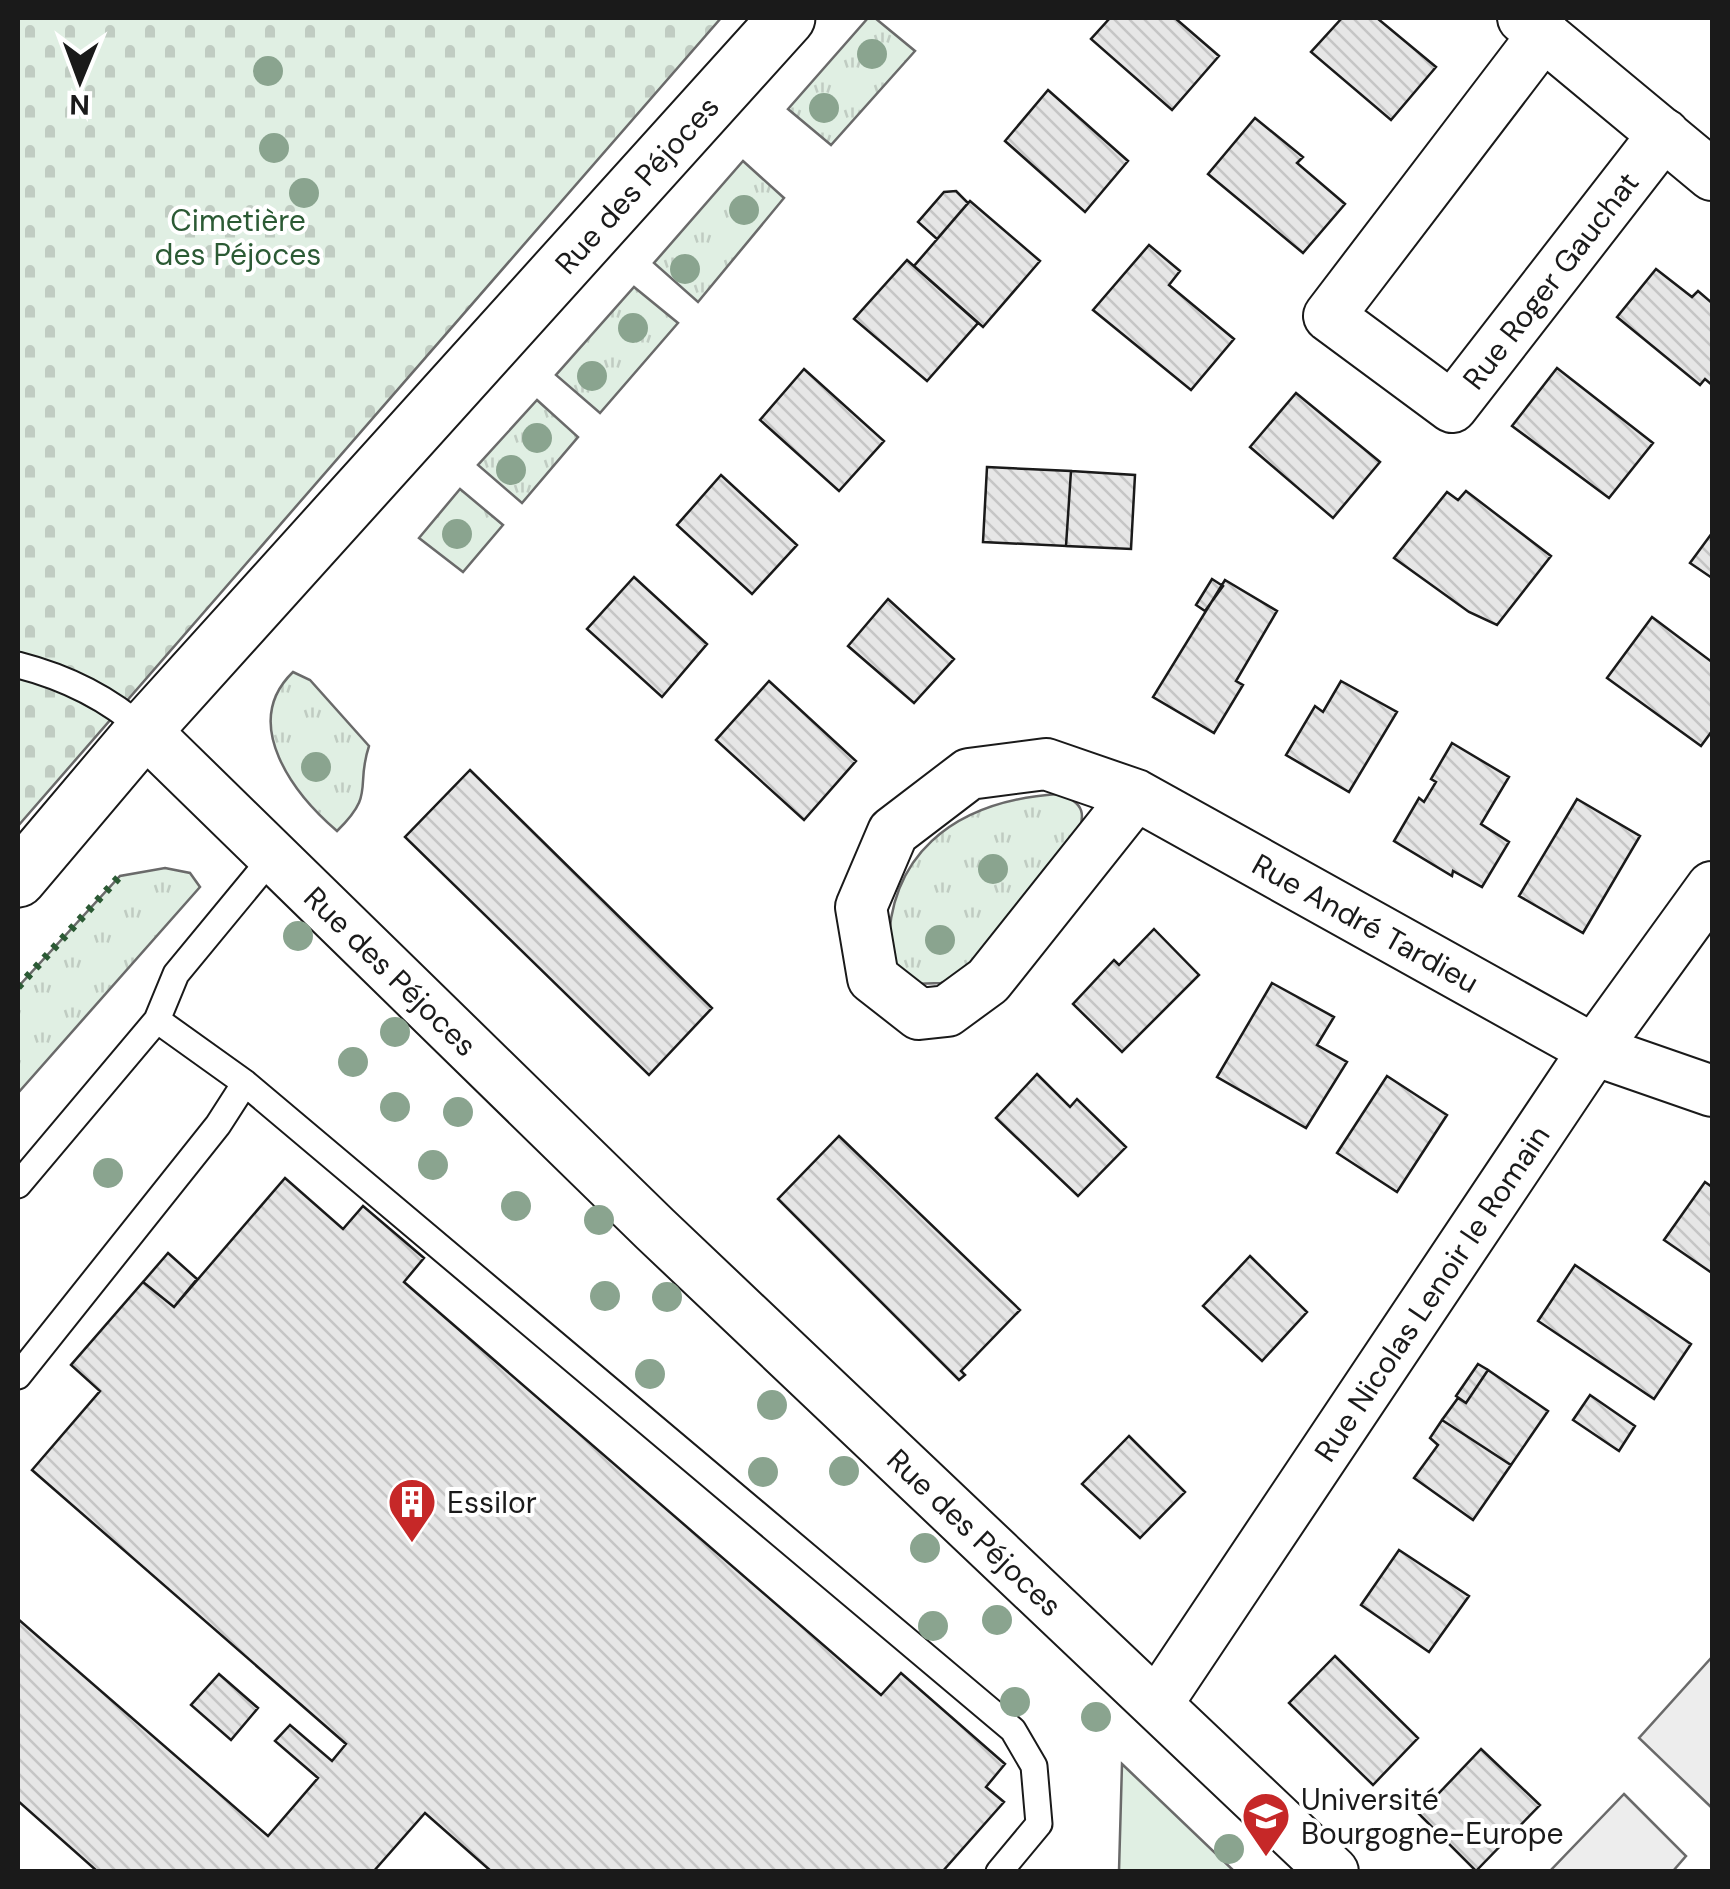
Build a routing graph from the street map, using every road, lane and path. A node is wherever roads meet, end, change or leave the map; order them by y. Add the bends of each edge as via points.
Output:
1 (787, 18) edge
2 (1534, 26) edge
3 (1664, 134) junction
4 (1712, 175) edge
5 (18, 665) edge
6 (144, 730) junction
7 (1136, 795) junction
8 (276, 854) junction
9 (18, 879) edge
10 (1712, 887) edge
11 (158, 1020) junction
12 (1594, 1050) junction
13 (245, 1083) junction
14 (1712, 1092) edge
15 (18, 1186) edge
16 (18, 1376) edge
17 (1158, 1702) junction
18 (999, 1872) edge
19 (1333, 1872) edge

1 - 6 street, Rue des Péjoces
2 - 3 street, Rue Roger Gauchat
2 - 3 street, Rue Roger Gauchat via 1328,316 1452,407
3 - 4 street, Rue Roger Gauchat
5 - 6 lane via 120,708
6 - 8 street, Rue des Péjoces
6 - 9 street
7 - 7 street, Rue André Tardieu via 1046,764 969,774 894,832 861,907 873,978 919,1014 946,1011 988,981
7 - 12 street, Rue André Tardieu
8 - 11 lane via 176,974
8 - 17 street, Rue des Péjoces via 656,1229
10 - 12 street, Rue Nicolas Lenoir le Romain
11 - 13 lane
11 - 15 lane
12 - 14 street, Rue André Tardieu
12 - 17 street, Rue Nicolas Lenoir le Romain
13 - 16 lane
13 - 18 lane via 1013,1730 1034,1766 1039,1824
17 - 19 street, Rue des Péjoces

